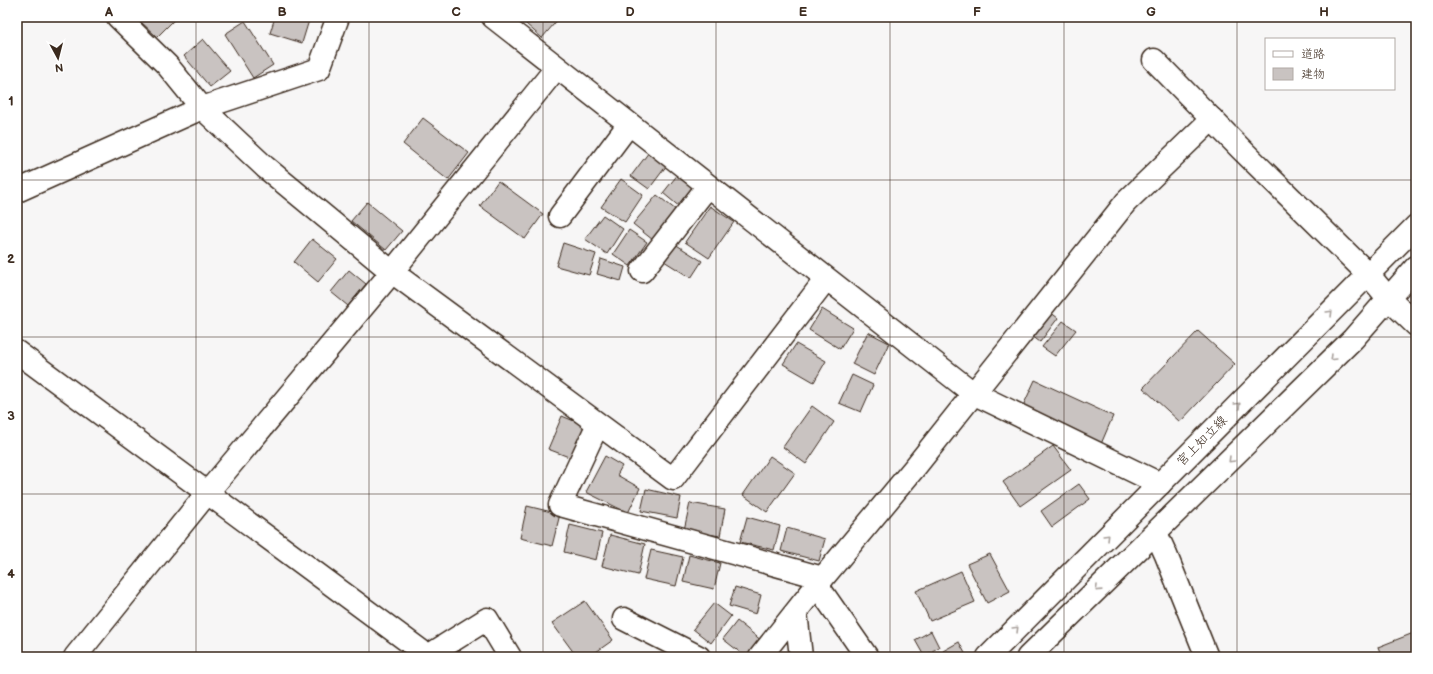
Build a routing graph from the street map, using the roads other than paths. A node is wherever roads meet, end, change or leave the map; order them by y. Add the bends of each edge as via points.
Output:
1 (118, 17) edge
2 (338, 17) edge
3 (493, 17) edge
4 (1154, 60) dead end
5 (557, 67) junction
6 (202, 108) junction
7 (1212, 119) junction
8 (629, 124) junction
9 (708, 186) junction
10 (17, 191) edge
11 (560, 216) dead end
12 (1416, 226) edge
13 (1416, 267) edge
14 (642, 271) dead end
15 (392, 272) junction
16 (1368, 274) junction
17 (826, 279) junction
18 (1388, 298) junction
19 (1416, 325) edge
20 (17, 352) edge
21 (973, 393) junction
22 (598, 424) junction
23 (1160, 484) junction
24 (208, 492) junction
25 (1156, 533) junction
26 (820, 581) junction
27 (796, 612) junction
28 (624, 619) dead end
29 (75, 657) edge
30 (510, 657) edge
31 (699, 657) edge
32 (760, 657) edge
33 (801, 657) edge
34 (867, 657) edge
35 (988, 657) edge
36 (1028, 657) edge
37 (1207, 657) edge

1 - 6 street via 166,65
2 - 6 street via 319,69
3 - 5 street
4 - 7 street
5 - 8 street
5 - 15 street
6 - 10 street
6 - 15 street via 265,167
7 - 16 street
7 - 21 street via 1126,202
8 - 9 street
8 - 11 street
9 - 14 street
9 - 17 street
12 - 16 street, 宮上知立線
13 - 18 street
15 - 22 street
15 - 24 street
16 - 18 street
23 -> 16 street, 宮上知立線
17 - 21 street
17 - 22 street via 673,479
18 - 19 street
18 -> 25 street via 1353,339
20 - 24 street
21 - 23 street
21 - 26 street
22 - 26 street via 560,505
35 -> 23 street, 宮上知立線
24 - 29 street
24 - 30 street via 428,656 487,619
25 -> 36 street
25 - 37 street
26 - 27 street
26 - 34 street
27 - 32 street
27 - 33 street
28 - 31 street

